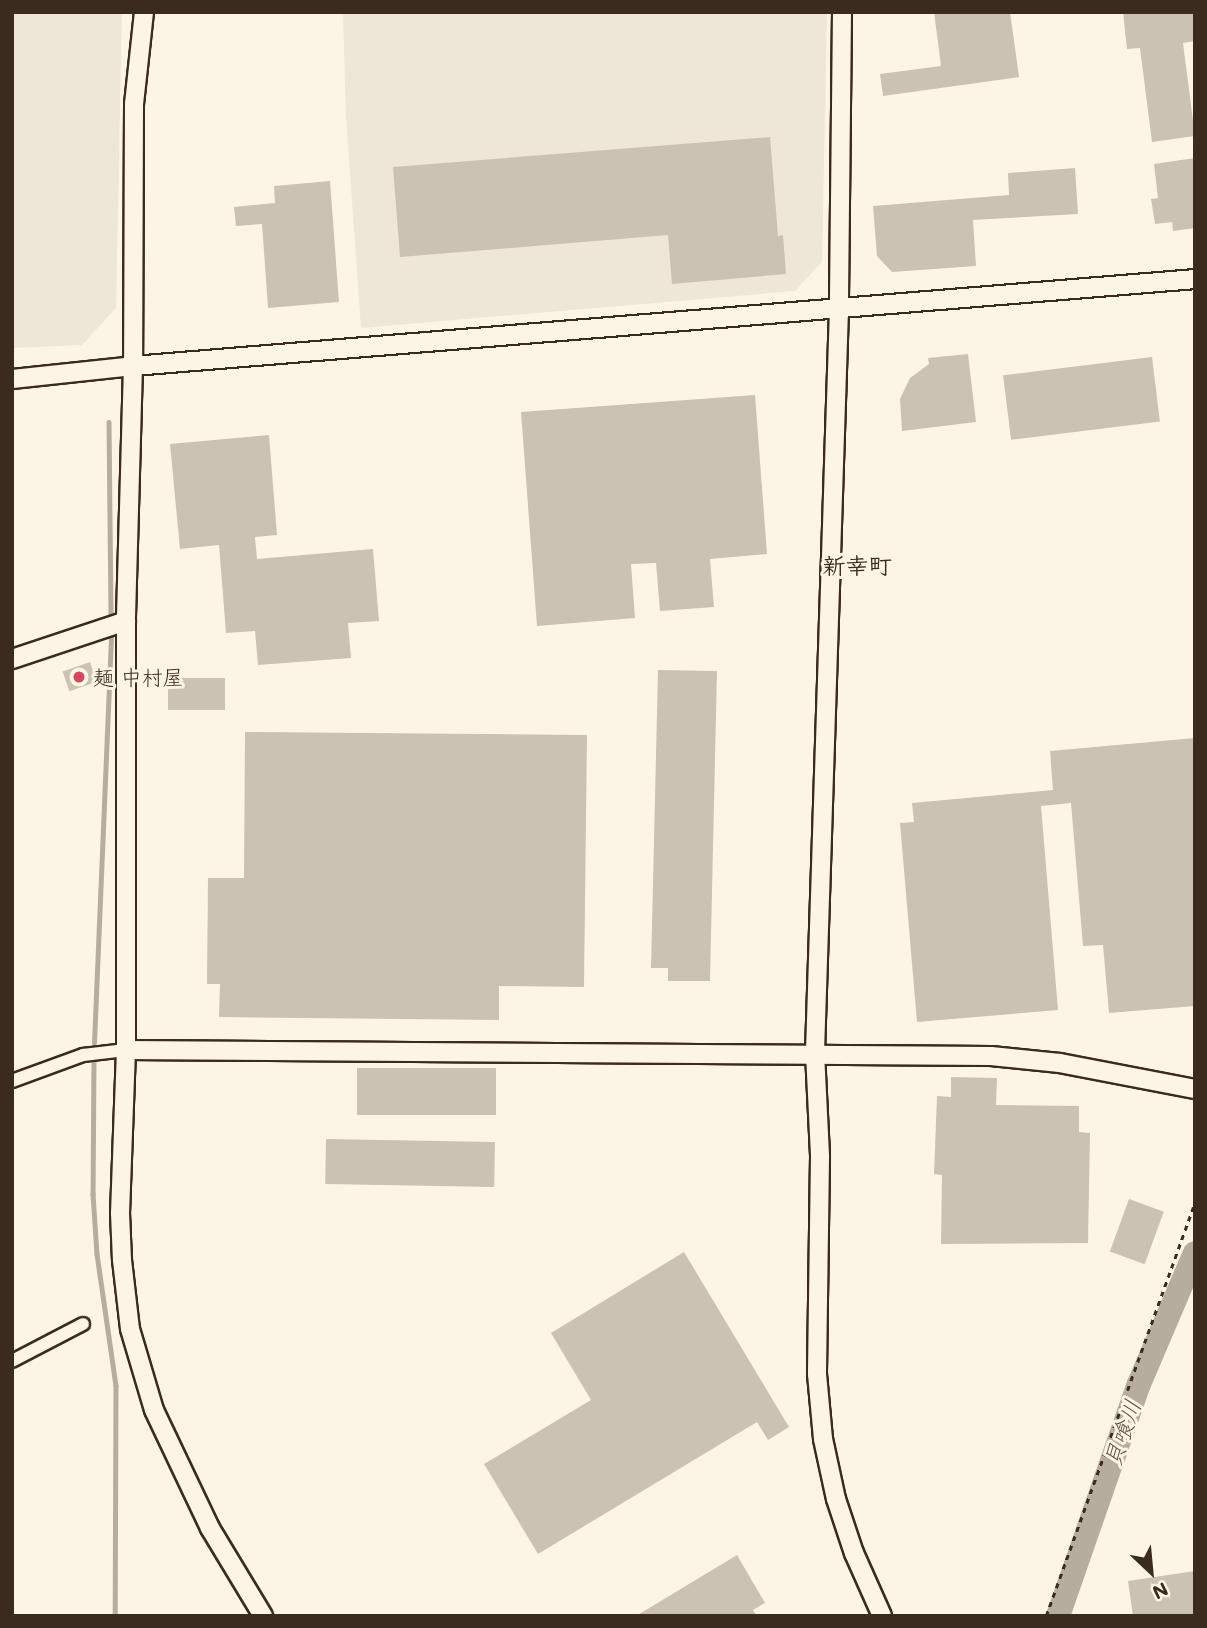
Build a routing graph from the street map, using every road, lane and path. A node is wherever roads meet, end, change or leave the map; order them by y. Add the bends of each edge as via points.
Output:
1 (144, 12) edge
2 (842, 12) edge
3 (1195, 279) edge
4 (839, 309) junction
5 (133, 366) junction
6 (12, 380) edge
7 (126, 621) junction
8 (12, 659) edge
9 (126, 1050) junction
10 (816, 1054) junction
11 (12, 1081) edge
12 (1195, 1089) edge
13 (1195, 1203) edge
14 (83, 1324) dead end
15 (12, 1361) edge
16 (263, 1616) edge
17 (882, 1616) edge
18 (1046, 1616) edge

1 - 5 street via 134,104
2 - 4 street
3 - 4 street
4 - 5 street
4 - 10 street
5 - 6 street
5 - 7 street
7 - 8 street
7 - 9 street
9 - 10 street
9 - 11 street via 83,1055
9 - 16 street via 120,1213 125,1293 139,1368 171,1450 210,1528
10 - 12 street via 991,1056 1060,1062
10 - 17 street via 820,1157 817,1374 823,1439 854,1553
13 - 18 path
14 - 15 street

